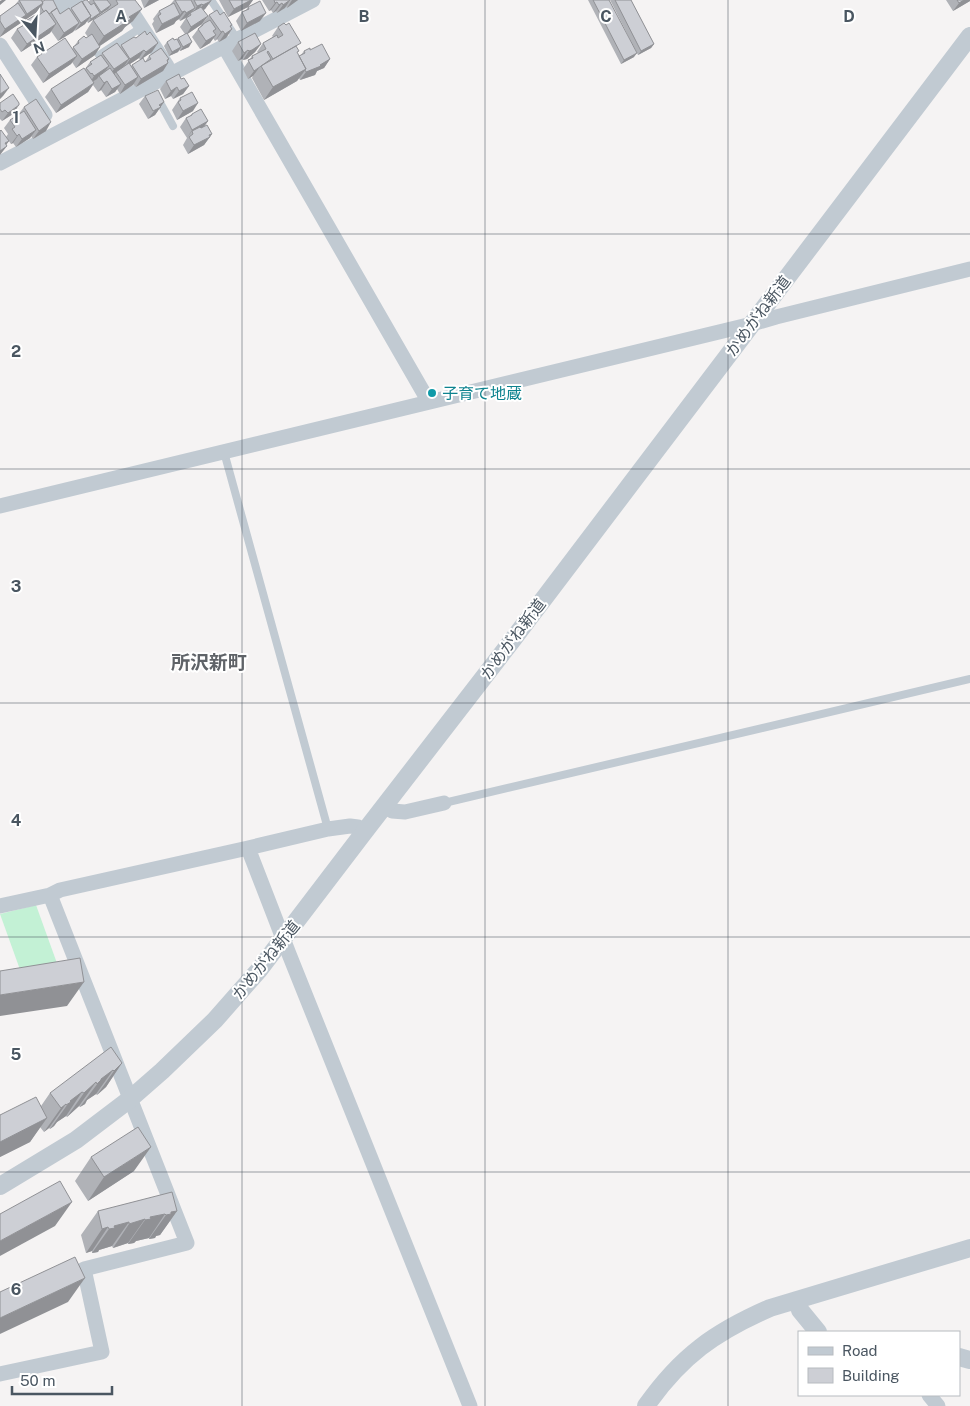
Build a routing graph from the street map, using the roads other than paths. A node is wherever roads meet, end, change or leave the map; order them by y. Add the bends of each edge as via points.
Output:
1 (56, 0) edge
2 (77, 0) edge
3 (124, 0) edge
4 (211, 0) edge
5 (310, 1) edge
6 (142, 27) junction
7 (970, 36) edge
8 (237, 39) junction
9 (0, 46) edge
10 (224, 46) junction
11 (99, 55) edge
12 (172, 74) junction
13 (151, 85) junction
14 (173, 126) dead end
15 (56, 133) junction
16 (0, 163) edge
17 (970, 269) edge
18 (752, 324) junction
19 (429, 402) junction
20 (224, 452) junction
21 (0, 506) edge
22 (970, 679) edge
23 (444, 803) joint
24 (384, 806) junction
25 (328, 829) junction
26 (365, 831) junction
27 (248, 848) junction
28 (50, 896) junction
29 (0, 906) edge
30 (283, 940) junction
31 (130, 1099) junction
32 (0, 1186) edge
33 (970, 1248) edge
34 (798, 1300) junction
35 (817, 1331) edge
36 (0, 1374) edge
37 (929, 1396) edge
38 (470, 1406) edge
39 (646, 1406) edge
40 (938, 1406) edge

1 - 2 street via 62,9
3 - 6 street
4 - 8 lane
5 - 8 street via 268,19
6 - 11 lane
6 - 12 street
7 - 18 street, かめがね新道
8 - 10 street
9 - 15 street
10 - 12 street
10 - 19 street
12 - 13 street
13 - 14 lane
13 - 15 street
15 - 16 street
17 - 18 street
18 - 19 street
18 - 24 street, かめがね新道
19 - 20 street
20 - 21 street
20 - 25 lane
22 - 23 lane
23 - 24 street via 405,812 392,811
24 - 26 street, かめがね新道
25 - 26 street via 350,826
25 - 27 street
26 - 30 street, かめがね新道
27 - 28 street via 60,890
27 - 30 street
28 - 29 street
28 - 31 street
30 - 31 street, かめがね新道 via 215,1020
30 - 38 street
31 - 32 street, かめがね新道 via 76,1140
31 - 36 street via 186,1243 84,1269 102,1352
33 - 34 street
34 - 35 street via 800,1310
34 - 39 street via 770,1308 711,1339 671,1374
37 - 40 street

